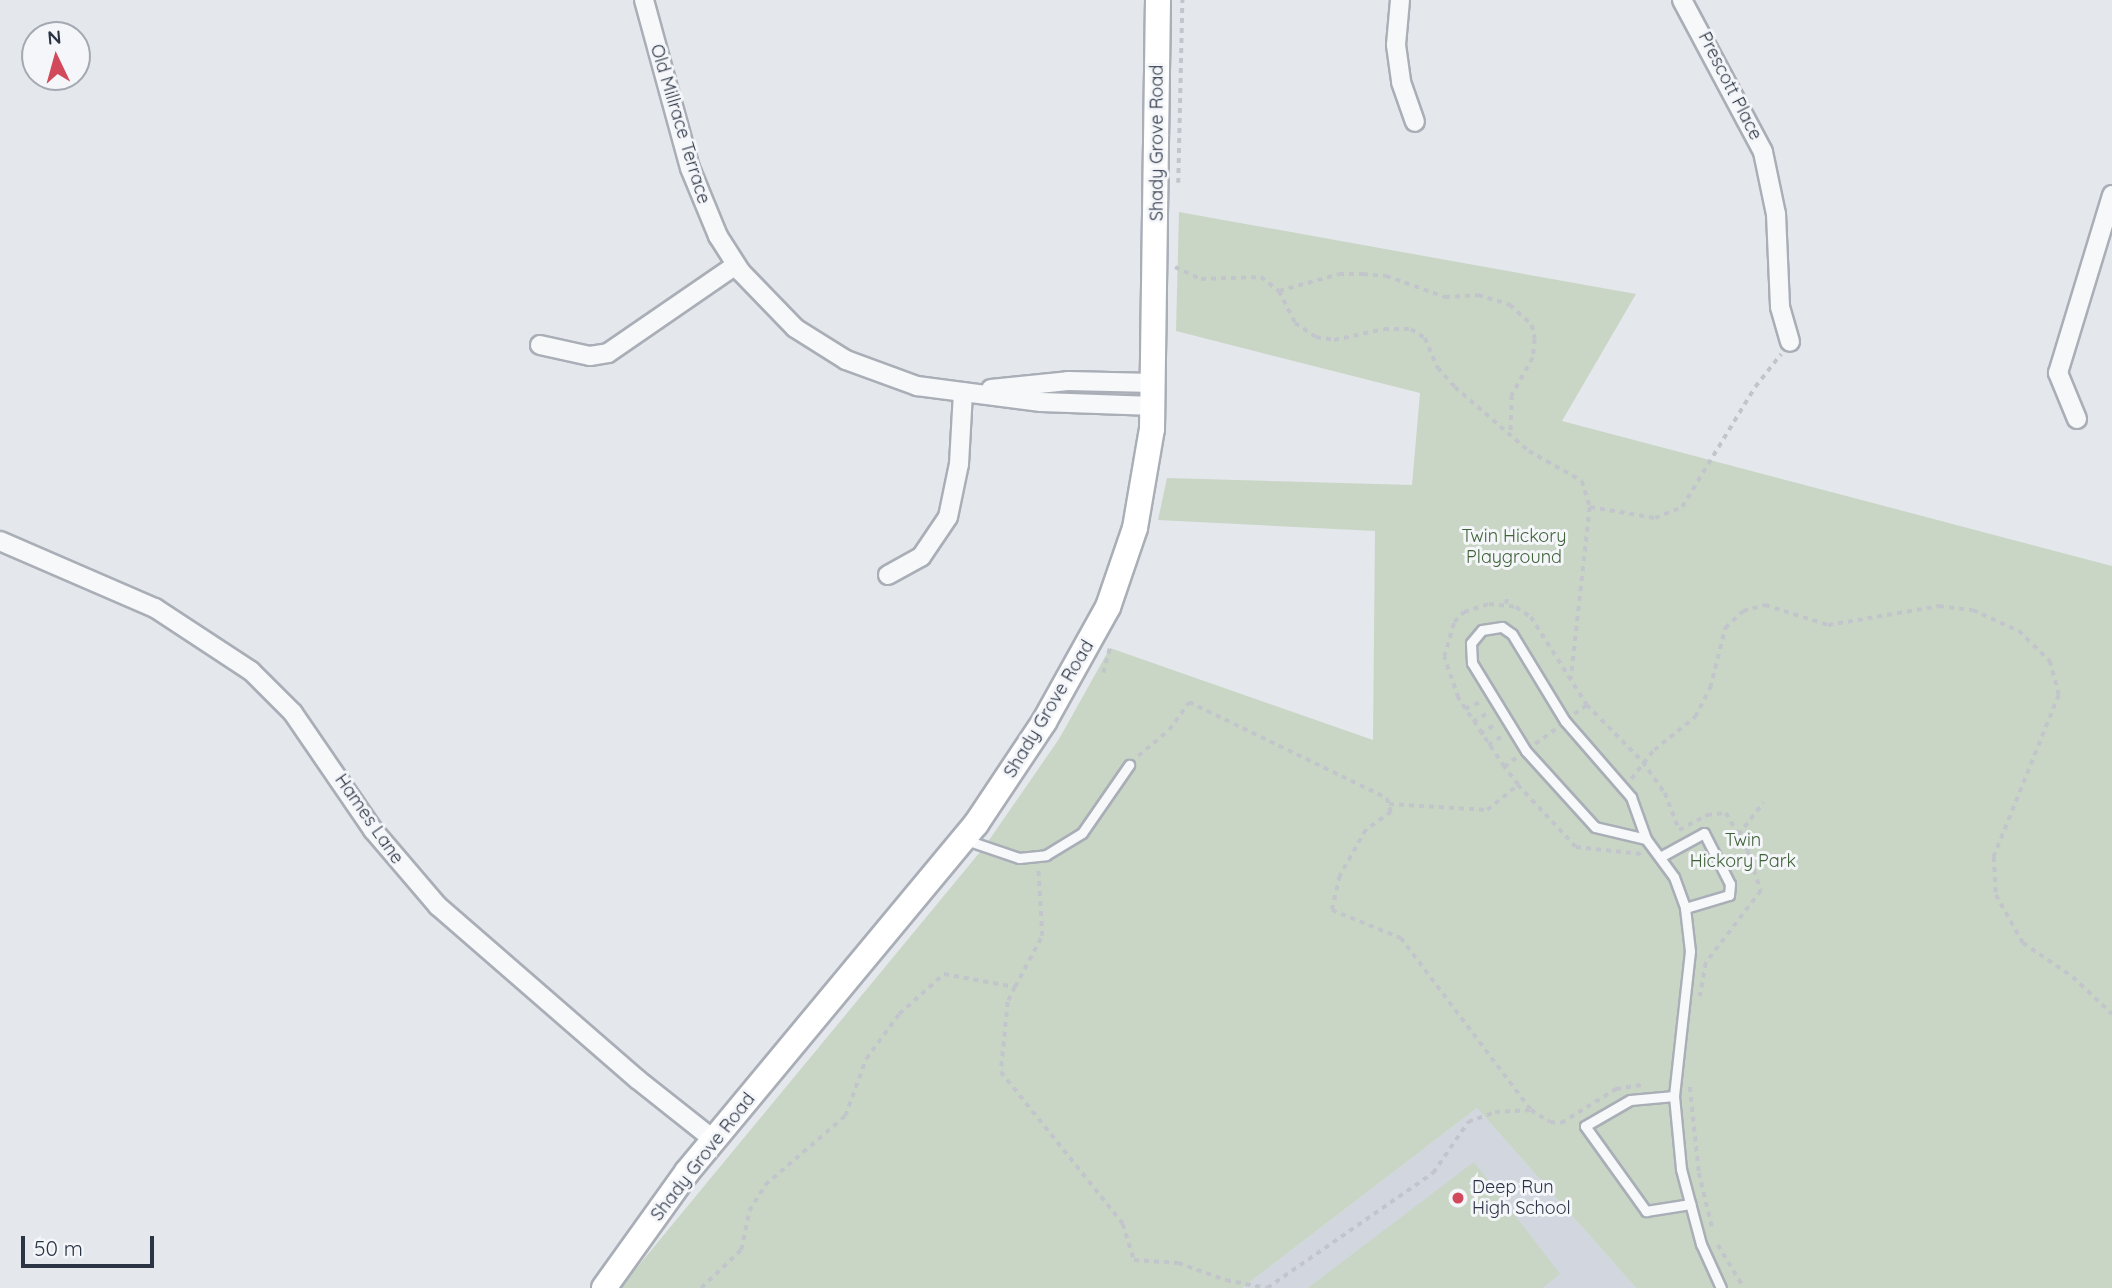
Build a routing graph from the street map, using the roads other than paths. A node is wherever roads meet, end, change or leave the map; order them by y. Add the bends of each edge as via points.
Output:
1 (644, 0) edge
2 (1158, 0) edge
3 (1400, 0) edge
4 (1682, 0) edge
5 (1415, 122) dead end
6 (2112, 195) edge
7 (736, 265) junction
8 (1790, 342) dead end
9 (540, 345) dead end
10 (963, 392) junction
11 (1154, 394) junction
12 (2077, 419) dead end
13 (0, 541) edge
14 (888, 575) dead end
15 (1129, 765) road end
16 (964, 839) junction
17 (1646, 839) junction
18 (1660, 857) junction
19 (1685, 908) junction
20 (1674, 1096) junction
21 (714, 1140) junction
22 (1690, 1204) junction
23 (604, 1288) edge
24 (1721, 1288) edge

1 - 7 street, Old Millrace Terrace via 690,168 718,236
2 - 11 main road, Shady Grove Road
3 - 5 street via 1396,45 1401,82
4 - 8 street, Prescott Place via 1763,152 1776,214 1780,307
6 - 12 street via 2058,373
7 - 9 street via 608,353 590,356
7 - 10 street, Old Millrace Terrace via 795,328 846,360 917,386
10 - 11 street, Old Millrace Terrace via 1041,402
10 - 14 street via 959,464 948,517 921,557
11 - 16 main road, Shady Grove Road via 1135,528 1108,607 1044,722
13 - 21 street, Hames Lane via 155,608 251,671 300,722 373,830 438,906 636,1079
15 - 16 lane via 1082,833 1037,857 1019,858
16 - 21 main road, Shady Grove Road
17 - 17 lane via 1624,788 1565,721 1512,634 1502,627 1482,629 1471,643 1472,663 1511,730 1595,827
17 - 18 lane
18 - 19 lane via 1674,877
18 - 19 lane via 1704,833 1730,884 1729,895
19 - 20 lane via 1690,951
20 - 22 lane
20 - 22 lane via 1630,1100 1585,1126 1646,1211
21 - 23 main road, Shady Grove Road
22 - 24 lane

